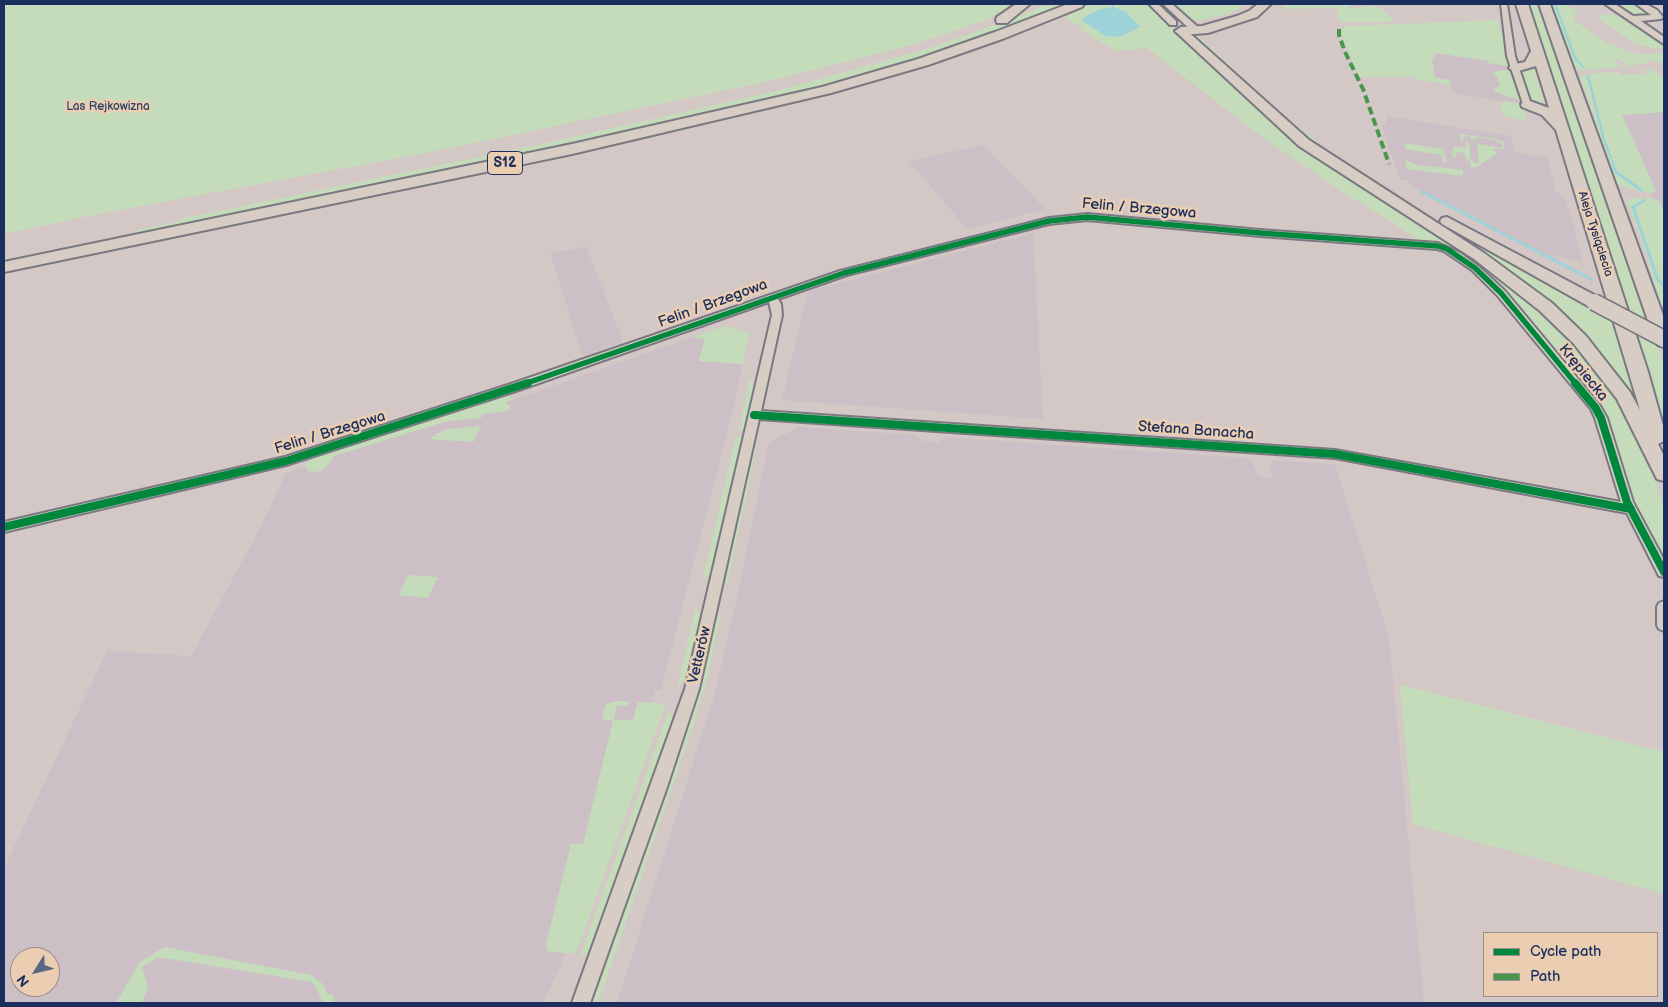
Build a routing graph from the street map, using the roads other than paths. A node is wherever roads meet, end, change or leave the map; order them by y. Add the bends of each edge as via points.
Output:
1 (1078, 4) edge
2 (1153, 4) edge
3 (1167, 4) edge
4 (1253, 4) edge
5 (1265, 4) edge
6 (1504, 4) edge
7 (1522, 4) edge
8 (1544, 4) edge
9 (1608, 4) edge
10 (1640, 4) edge
11 (1029, 6) edge
12 (1661, 17) edge
13 (1632, 20) junction
14 (1190, 29) junction
15 (1664, 40) edge
16 (927, 46) dead end
17 (913, 51) dead end
18 (1537, 51) junction
19 (1515, 68) junction
20 (1527, 104) joint
21 (1564, 137) junction
22 (1447, 248) joint
23 (4, 252) edge
24 (4, 267) edge
25 (771, 298) junction
26 (1664, 340) edge
27 (754, 415) junction
28 (1664, 466) edge
29 (1664, 474) edge
30 (1631, 509) junction
31 (4, 527) edge
32 (1664, 572) edge
33 (1664, 607) edge
34 (1664, 625) edge
35 (581, 1003) edge

1 - 24 highway, S12 via 936,57 749,109
2 - 14 street
3 - 14 street
4 - 14 highway via 1234,16
5 - 14 highway via 1247,17
6 - 19 street
7 - 18 main road, Aleja Tysiąclecia
8 - 26 main road, Aleja Tysiąclecia
9 - 13 street
10 - 12 street
11 - 16 highway via 1002,20
12 - 13 street
13 - 15 street
14 - 26 main road, bridge via 1342,158 1408,199
14 - 29 main road via 1304,143 1479,256 1546,307 1580,340 1624,396
17 - 23 highway, S12 via 821,77 610,127
18 - 19 main road via 1530,65
18 - 21 main road, Aleja Tysiąclecia
19 - 20 street
20 - 21 main road via 1547,112
21 - 28 main road, Aleja Tysiąclecia via 1639,372
22 - 25 street, Felin / Brzegowa via 1076,217 844,273
22 - 30 street, Krępiecka via 1475,268 1501,293 1595,407
25 - 27 street, Vetterów via 776,304 777,315
25 - 31 street, Felin / Brzegowa via 291,460
27 - 30 street, Stefana Banacha via 1335,454
27 - 35 street, Vetterów via 689,699
30 - 32 street, Krępiecka
33 - 34 street

